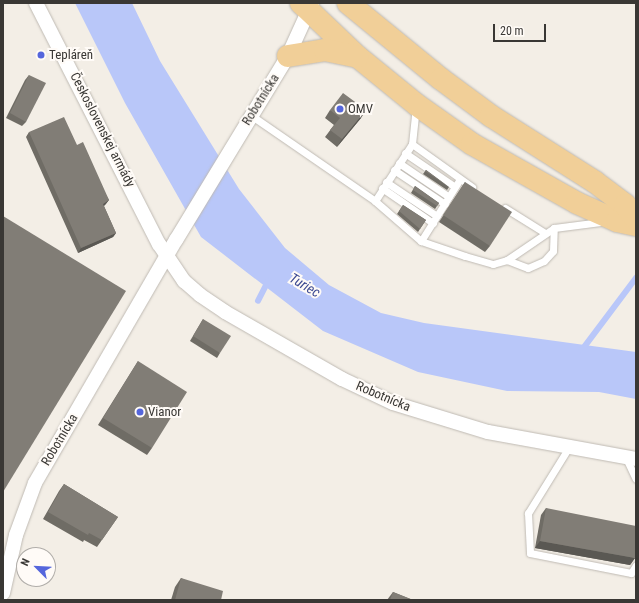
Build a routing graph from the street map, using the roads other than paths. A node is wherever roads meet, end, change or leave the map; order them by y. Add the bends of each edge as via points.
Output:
1 (36, 3) edge
2 (348, 3) edge
3 (370, 3) edge
4 (307, 5) edge
5 (381, 30) junction
6 (288, 56) junction
7 (358, 57) junction
8 (417, 105) junction
9 (252, 116) junction
10 (412, 144) junction
11 (405, 154) junction
12 (399, 163) junction
13 (394, 170) junction
14 (460, 179) junction
15 (384, 185) junction
16 (455, 187) junction
17 (480, 192) edge
18 (449, 196) junction
19 (375, 200) junction
20 (445, 204) junction
21 (499, 204) edge
22 (435, 220) junction
23 (630, 222) edge
24 (554, 228) junction
25 (545, 233) junction
26 (421, 241) junction
27 (167, 256) junction
28 (507, 260) junction
29 (569, 448) junction
30 (631, 458) edge
31 (636, 479) edge
32 (636, 565) edge
33 (3, 593) edge

1 - 27 street, Československej armády
2 - 5 main road
3 - 5 main road
4 - 6 street, Robotnícka
4 - 7 main road
5 - 23 main road via 492,116 625,204
6 - 7 main road via 325,50
6 - 9 street, Robotnícka
7 - 8 main road
8 - 10 lane
8 - 23 main road via 493,157 577,204
9 - 19 lane
9 - 27 street, Robotnícka
10 - 11 lane
10 - 14 lane
11 - 12 lane
11 - 16 lane
12 - 13 lane
12 - 18 lane
13 - 15 lane
13 - 20 lane
14 - 16 lane
14 - 17 lane
15 - 19 lane
15 - 22 lane
16 - 18 lane
18 - 20 lane
19 - 26 lane
20 - 22 lane
21 - 25 lane
22 - 26 lane
23 - 24 lane via 584,222
24 - 25 lane
24 - 28 lane via 553,251 544,261 528,268
25 - 28 lane
26 - 28 lane via 493,264
27 - 29 street, Robotnícka via 184,281 225,312 368,392 427,415 488,432
27 - 33 street, Robotnícka via 35,483 16,534
29 - 30 street, Robotnícka
29 - 32 lane via 528,513 530,553 631,573
30 - 31 lane

